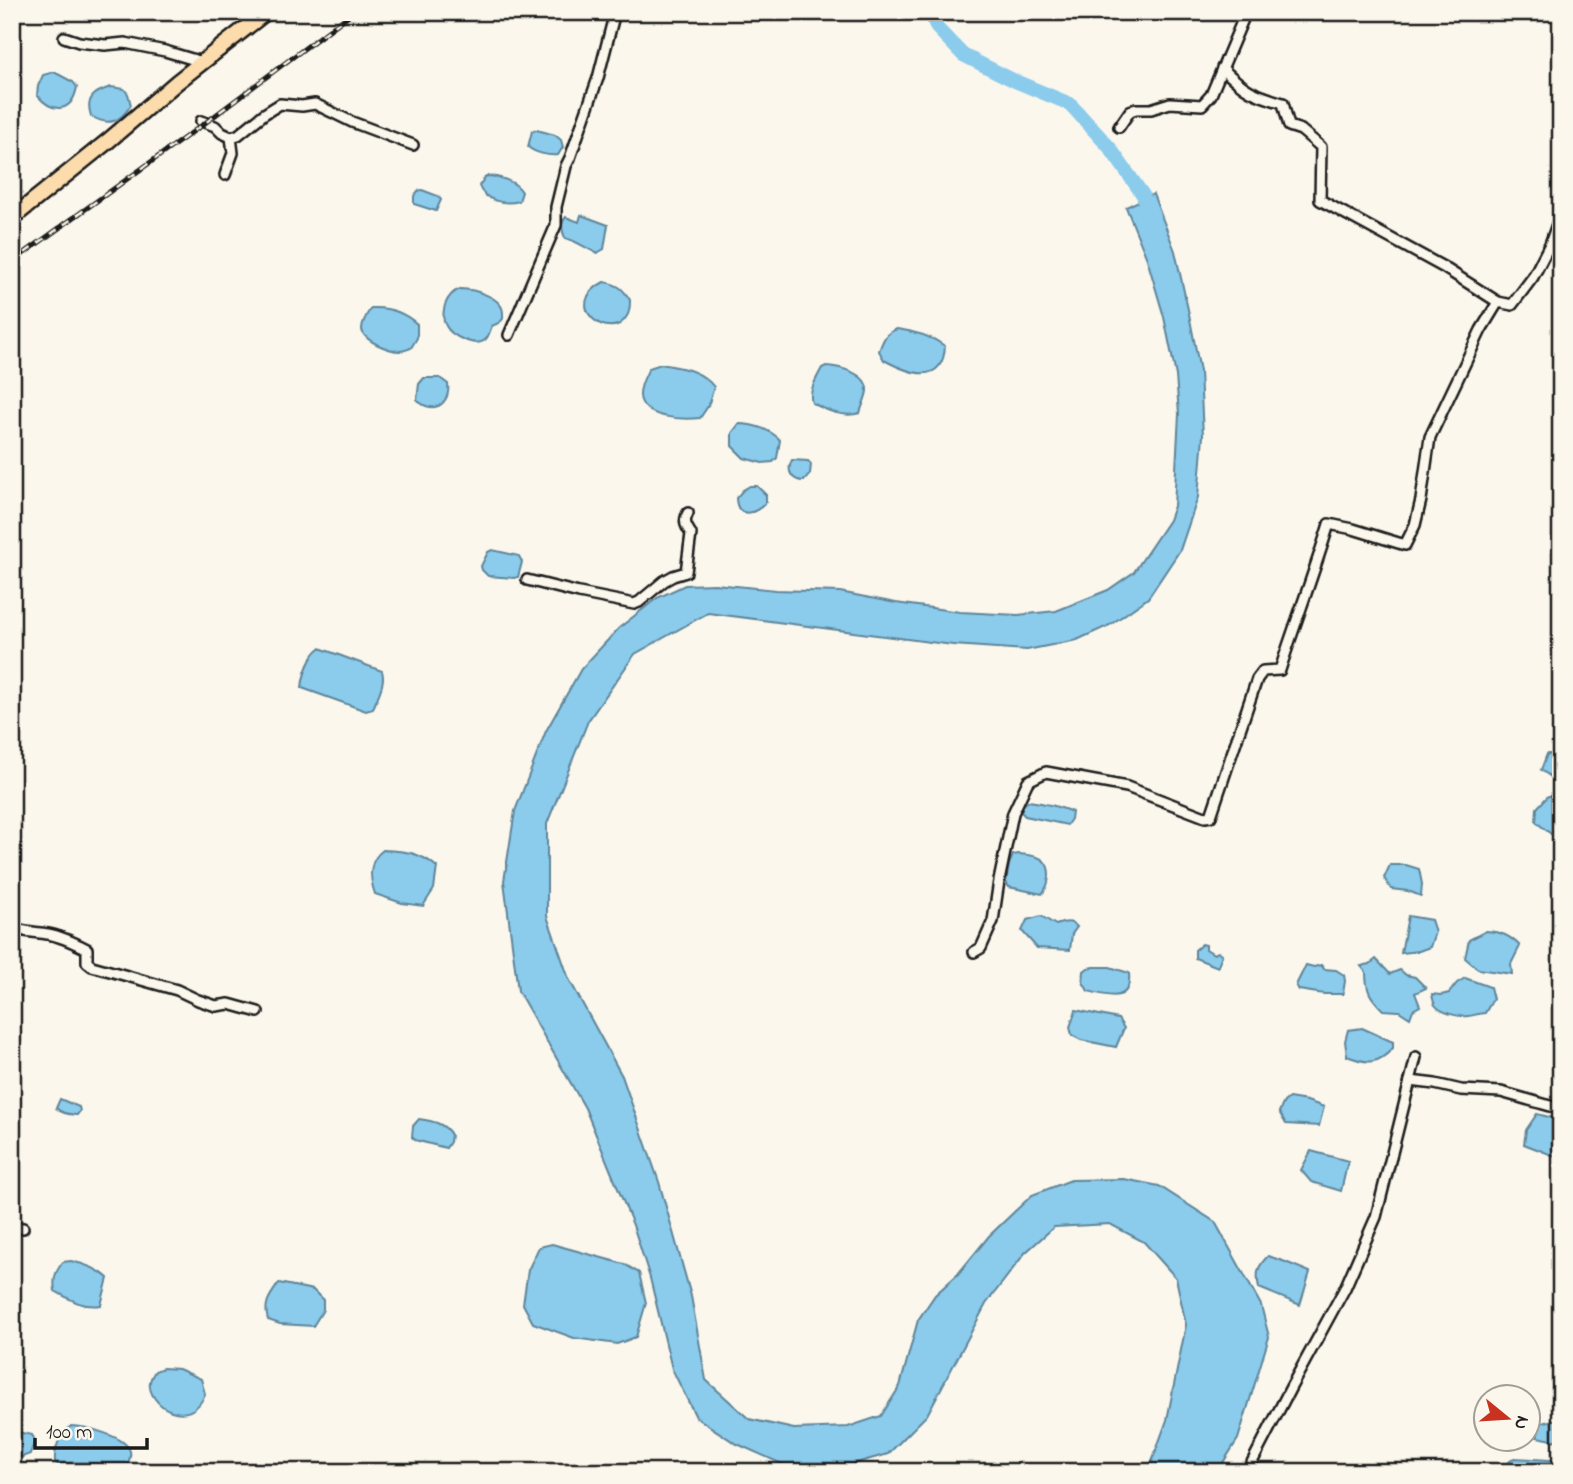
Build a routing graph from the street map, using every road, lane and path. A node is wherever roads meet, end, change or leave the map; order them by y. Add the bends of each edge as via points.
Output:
1 (266, 12) edge
2 (615, 12) edge
3 (1246, 12) edge
4 (64, 37) dead end
5 (202, 62) junction
6 (1222, 68) junction
7 (201, 121) dead end
8 (1119, 127) dead end
9 (231, 137) junction
10 (413, 145) dead end
11 (225, 175) dead end
12 (1561, 213) edge
13 (12, 218) edge
14 (1498, 302) junction
15 (509, 335) dead end
16 (688, 513) dead end
17 (527, 580) dead end
18 (12, 928) edge
19 (974, 952) dead end
20 (258, 1012) dead end
21 (1416, 1057) dead end
22 (1410, 1081) junction
23 (1561, 1109) edge
24 (12, 1227) edge
25 (23, 1228) dead end
26 (1247, 1472) edge

1 - 5 highway
2 - 15 street via 598,78 566,166 556,225
3 - 6 street
4 - 5 street via 105,46 125,43
5 - 13 highway
6 - 8 street via 1202,105 1170,103 1136,109
6 - 14 street via 1246,89 1283,103 1289,126 1321,147 1320,200
7 - 9 street
9 - 10 street via 280,104 315,104
9 - 11 street via 233,153
12 - 14 street via 1533,277 1512,305
14 - 19 street via 1480,330 1430,438 1421,500 1405,545 1329,524 1280,670 1263,671 1257,678 1211,816 1127,787 1046,772 1028,781 1013,813 993,921 981,948
16 - 17 street via 686,526 691,534 686,572 664,581 639,602 600,598
18 - 20 street via 77,943 87,949 87,962 93,966 216,1006 229,1004
21 - 22 street
22 - 23 street via 1501,1092
22 - 26 street via 1376,1217 1345,1289
24 - 25 street

